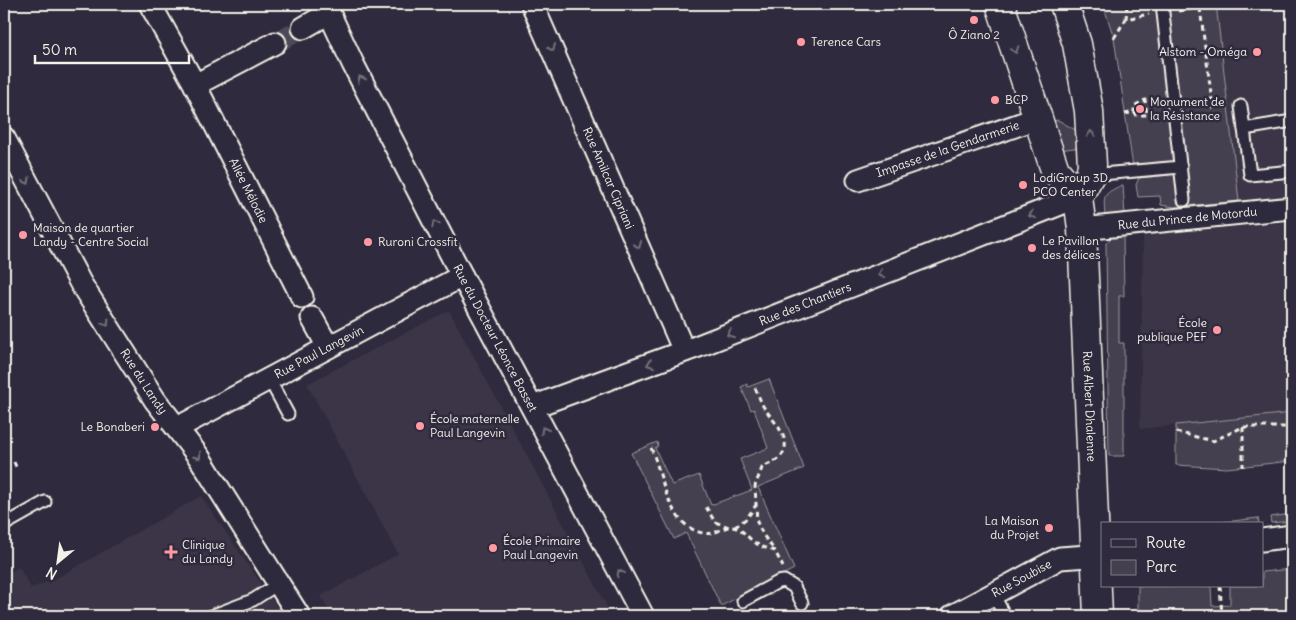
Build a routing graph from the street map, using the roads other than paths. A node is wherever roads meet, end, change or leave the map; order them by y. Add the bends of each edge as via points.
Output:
1 (150, 4) edge
2 (532, 4) edge
3 (1000, 4) edge
4 (1064, 4) edge
5 (1162, 4) edge
6 (327, 8) edge
7 (303, 28) tunnel mouth
8 (275, 43) tunnel mouth
9 (195, 85) junction
10 (1240, 106) dead end
11 (1038, 118) junction
12 (1292, 121) edge
13 (1244, 128) junction
14 (4, 138) edge
15 (1181, 167) junction
16 (1292, 171) edge
17 (858, 180) dead end
18 (1084, 186) junction
19 (1184, 200) dead end
20 (1292, 208) edge
21 (1082, 229) junction
22 (462, 276) junction
23 (302, 297) dead end
24 (312, 318) dead end
25 (328, 348) junction
26 (684, 351) junction
27 (269, 379) junction
28 (532, 407) junction
29 (288, 414) dead end
30 (177, 428) junction
31 (44, 502) dead end
32 (4, 525) edge
33 (1292, 536) edge
34 (1264, 540) edge
35 (1099, 555) edge
36 (278, 584) junction
37 (993, 594) junction
38 (743, 601) dead end
39 (802, 602) dead end
40 (211, 616) edge
41 (299, 616) edge
42 (643, 616) edge
43 (952, 616) edge
44 (1006, 616) edge
45 (1098, 616) edge

1 - 9 street, Allée Mélodie
2 -> 26 street, Rue Amilcar Cipriani
3 -> 11 main road
18 -> 4 main road, Rue Albert Dhalenne via 1092,165 1089,111 1077,44
5 - 15 lane
6 - 7 street
22 -> 6 street, Rue du Docteur Léonce Basset
8 - 9 street
9 - 23 street, Allée Mélodie
10 - 13 lane
11 - 17 street, Impasse de la Gendarmerie
11 - 18 main road via 1055,170
12 - 13 lane
13 - 16 lane via 1250,175
14 -> 30 street, Rue du Landy via 81,284 155,400
15 - 18 lane
15 - 19 lane
18 - 21 main road, Rue Albert Dhalenne
18 -> 26 street, Rue des Chantiers
20 - 21 street, Rue du Prince de Motordu
21 - 35 main road, Rue Albert Dhalenne
22 - 25 street, Rue Paul Langevin
22 - 28 street, Rue du Docteur Léonce Basset
24 - 25 street
25 - 27 street, Rue Paul Langevin
26 -> 28 street, Rue des Chantiers
27 - 29 lane
27 - 30 street, Rue Paul Langevin
42 -> 28 street, Rue du Docteur Léonce Basset
30 -> 36 street, Rue du Landy via 199,457
31 - 32 lane
33 - 34 street
35 - 37 street, Rue Soubise via 1060,558
35 - 45 main road, Rue Albert Dhalenne
36 - 40 lane via 254,600
36 - 41 street, Rue du Landy
37 - 43 street, Rue Soubise
37 - 44 lane
38 - 39 lane via 784,581 794,588

